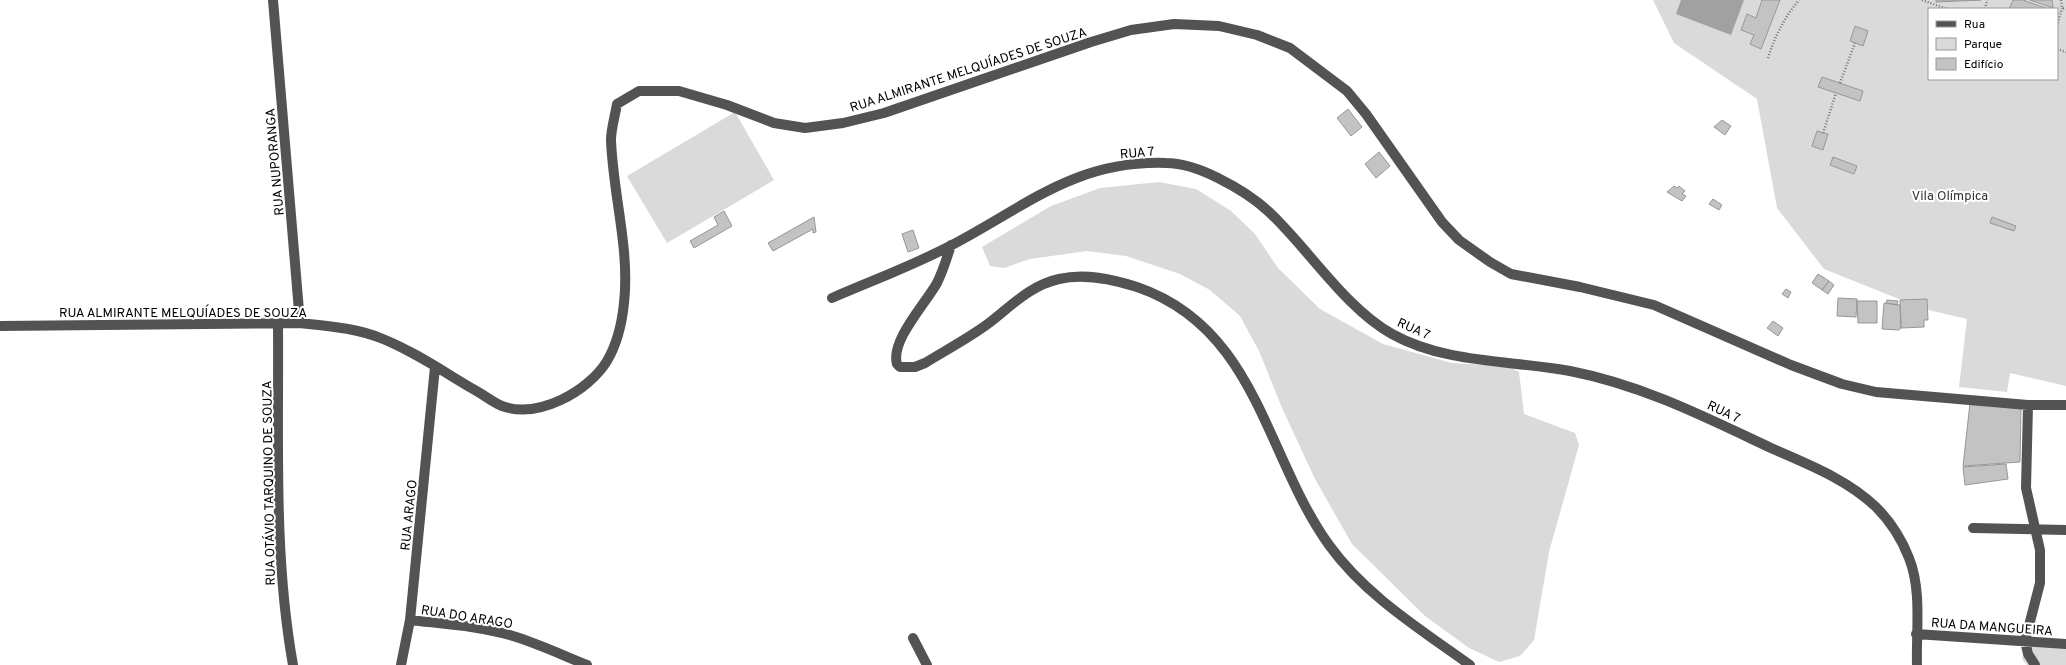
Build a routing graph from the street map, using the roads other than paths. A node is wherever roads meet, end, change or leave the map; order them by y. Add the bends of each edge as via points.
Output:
1 (273, 0) edge
2 (951, 245) junction
3 (832, 298) dead end
4 (278, 323) junction
5 (300, 323) junction
6 (0, 326) edge
7 (435, 367) junction
8 (2028, 405) junction
9 (2066, 405) edge
10 (1973, 528) dead end
11 (2036, 530) junction
12 (2066, 530) edge
13 (410, 620) junction
14 (1916, 634) junction
15 (913, 638) dead end
16 (2025, 641) junction
17 (2066, 644) edge
18 (293, 665) edge
19 (401, 665) edge
20 (587, 665) edge
21 (927, 665) edge
22 (1470, 665) edge
23 (1917, 665) edge
24 (2035, 665) edge

1 - 5 street, RUA NUPORANGA
2 - 3 street, RUA 7
2 - 14 street, RUA 7 via 1036,196 1066,181 1090,173 1131,163 1171,162 1204,171 1241,190 1267,210 1366,315 1391,333 1421,347 1467,358 1569,371 1618,382 1673,402 1852,488 1877,508 1895,530 1910,560 1916,590
2 - 22 street via 936,284 905,332 896,353 897,364 900,367 915,367 924,363 988,324 1021,296 1058,279 1095,277 1124,283 1154,294 1175,305 1201,325 1230,357 1258,403 1304,505 1328,544 1348,569 1397,613
4 - 5 street, RUA ALMIRANTE MELQUÍADES DE SOUZA
4 - 6 street, RUA ALMIRANTE MELQUÍADES DE SOUZA
4 - 18 street, RUA OTÁVIO TARQUINO DE SOUZA via 280,527 284,595
5 - 7 street, RUA ALMIRANTE MELQUÍADES DE SOUZA via 358,331 381,338 405,348
7 - 8 street, RUA ALMIRANTE MELQUÍADES DE SOUZA via 503,406 524,409 543,407 566,398 589,383 607,361 620,330 625,269 611,139 617,104 639,91 679,91 727,105 774,123 805,128 842,124 884,113 1131,30 1174,24 1219,26 1257,35 1290,48 1319,68 1347,91 1366,114 1442,222 1459,240 1511,274 1654,304 1791,365 1842,384 1876,392
7 - 13 street, RUA ARAGO
8 - 9 street, RUA ALMIRANTE MELQUÍADES DE SOUZA
8 - 11 street via 2026,488
10 - 11 street
11 - 12 street
11 - 16 street via 2040,550 2040,583
13 - 19 street, RUA ARAGO
13 - 20 street, RUA DO ARAGO via 511,635 547,647
14 - 16 street, RUA DA MANGUEIRA
14 - 23 street, RUA 7
15 - 21 street
16 - 17 street, RUA DA MANGUEIRA
16 - 24 street via 2028,654

